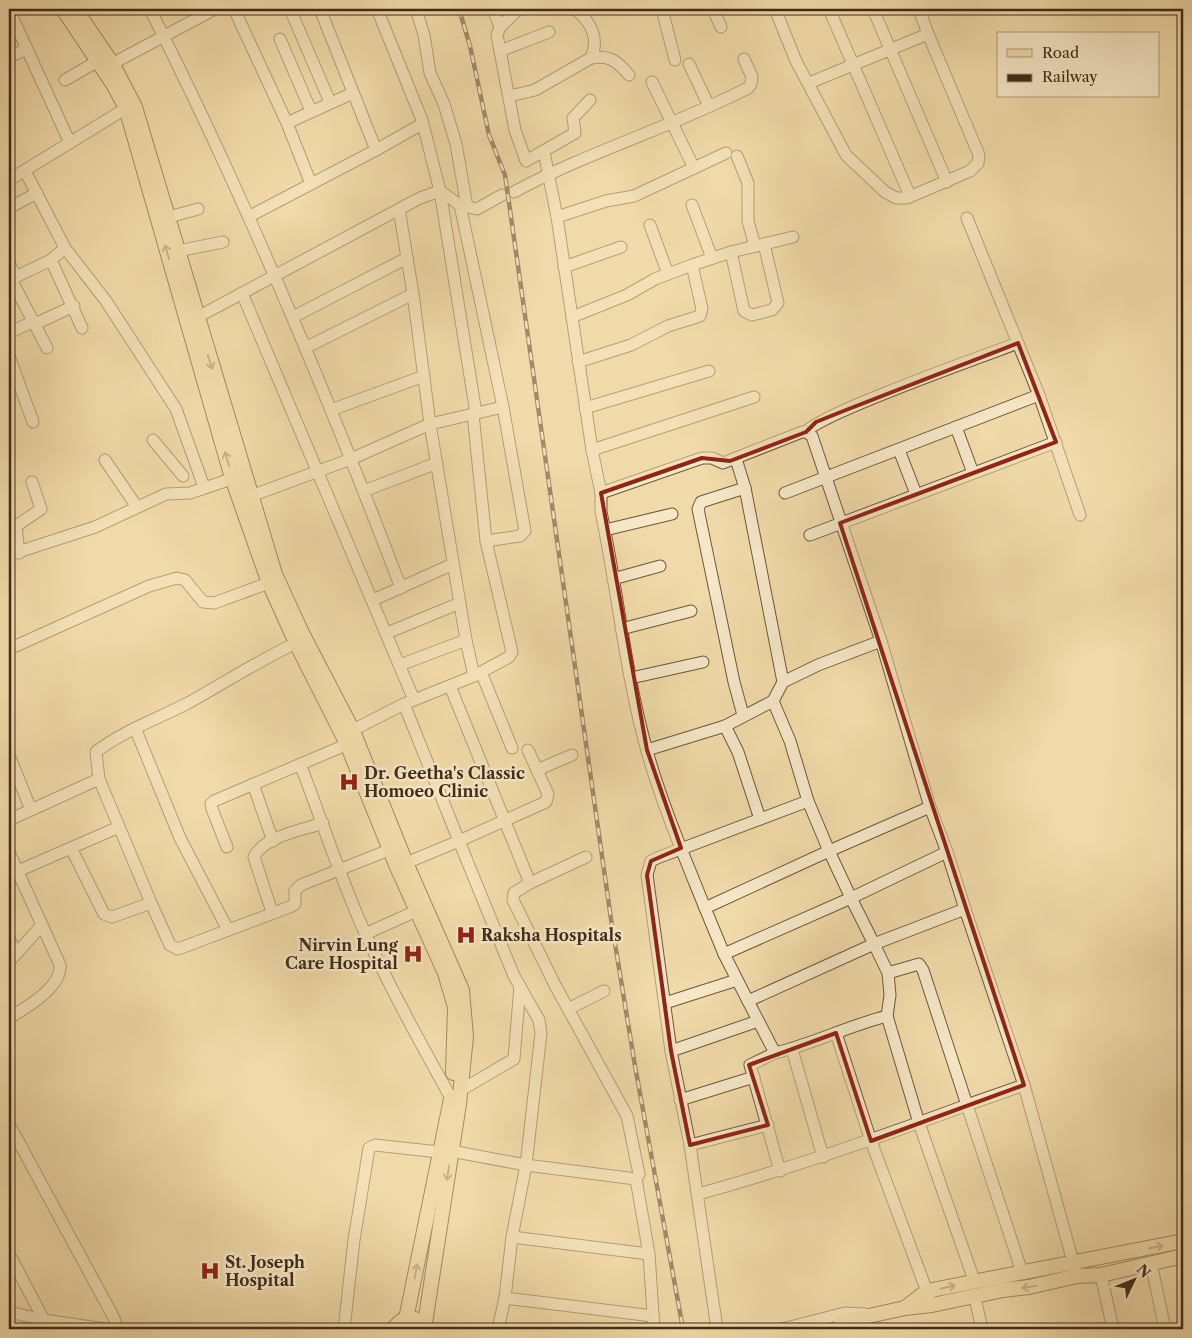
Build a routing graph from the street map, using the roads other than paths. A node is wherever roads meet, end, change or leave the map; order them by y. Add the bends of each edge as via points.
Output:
1 (63, 9) edge
2 (75, 9) edge
3 (150, 9) edge
4 (215, 9) edge
5 (234, 9) edge
6 (290, 9) edge
7 (320, 9) edge
8 (377, 9) edge
9 (416, 9) edge
10 (493, 9) edge
11 (519, 9) edge
12 (575, 9) edge
13 (662, 9) edge
14 (713, 9) edge
15 (775, 9) edge
16 (829, 9) edge
17 (873, 9) edge
18 (919, 9) edge
19 (9, 10) edge
20 (500, 26) junction
21 (722, 26) dead end
22 (549, 32) dead end
23 (928, 34) junction
24 (164, 36) junction
25 (280, 39) dead end
26 (27, 49) junction
27 (890, 50) junction
28 (500, 51) junction
29 (9, 57) edge
30 (591, 58) junction
31 (744, 59) dead end
32 (674, 60) dead end
33 (104, 64) junction
34 (689, 64) dead end
35 (852, 65) junction
36 (629, 74) dead end
37 (66, 80) dead end
38 (652, 82) dead end
39 (809, 83) junction
40 (353, 93) junction
41 (510, 96) junction
42 (590, 100) dead end
43 (330, 102) junction
44 (130, 106) junction
45 (709, 106) junction
46 (311, 111) junction
47 (286, 123) junction
48 (422, 124) junction
49 (673, 124) junction
50 (70, 143) junction
51 (376, 150) junction
52 (544, 152) junction
53 (694, 168) junction
54 (24, 171) junction
55 (550, 175) junction
56 (10, 177) edge
57 (947, 182) junction
58 (311, 184) junction
59 (440, 191) junction
60 (514, 192) dead end
61 (36, 193) junction
62 (502, 195) dead end
63 (910, 196) junction
64 (464, 206) junction
65 (692, 206) dead end
66 (9, 208) edge
67 (198, 209) dead end
68 (399, 209) junction
69 (250, 216) junction
70 (169, 217) junction
71 (557, 217) junction
72 (967, 218) dead end
73 (650, 225) dead end
74 (793, 237) dead end
75 (223, 242) dead end
76 (760, 245) junction
77 (621, 247) dead end
78 (65, 248) junction
79 (178, 251) junction
80 (731, 252) junction
81 (407, 258) junction
82 (712, 258) junction
83 (51, 260) junction
84 (9, 263) edge
85 (692, 265) junction
86 (564, 267) junction
87 (668, 274) junction
88 (275, 275) junction
89 (12, 279) edge
90 (242, 293) junction
91 (413, 294) junction
92 (74, 306) junction
93 (293, 317) junction
94 (572, 317) junction
95 (192, 320) junction
96 (34, 323) junction
97 (82, 328) dead end
98 (9, 333) edge
99 (1018, 343) junction
100 (47, 348) dead end
101 (305, 348) junction
102 (9, 356) edge
103 (578, 362) junction
104 (709, 371) dead end
105 (424, 376) junction
106 (1039, 395) junction
107 (754, 397) dead end
108 (503, 407) junction
109 (585, 408) junction
110 (331, 410) junction
111 (475, 414) junction
112 (33, 422) dead end
113 (430, 424) junction
114 (956, 427) junction
115 (806, 432) junction
116 (153, 440) dead end
117 (1056, 442) junction
118 (592, 450) junction
119 (899, 450) junction
120 (351, 459) junction
121 (736, 459) junction
122 (106, 460) dead end
123 (437, 463) junction
124 (196, 469) junction
125 (316, 470) junction
126 (973, 474) junction
127 (183, 476) junction
128 (238, 476) junction
129 (825, 478) junction
130 (32, 482) dead end
131 (204, 488) junction
132 (745, 488) junction
133 (364, 492) junction
134 (785, 493) dead end
135 (166, 494) junction
136 (601, 494) junction
137 (916, 494) junction
138 (251, 496) junction
139 (137, 507) junction
140 (672, 514) dead end
141 (1080, 515) dead end
142 (840, 523) junction
143 (605, 530) junction
144 (810, 536) dead end
145 (486, 541) junction
146 (14, 554) edge
147 (453, 564) junction
148 (660, 566) dead end
149 (613, 578) junction
150 (269, 583) junction
151 (401, 588) junction
152 (373, 600) junction
153 (460, 603) junction
154 (692, 611) dead end
155 (621, 630) junction
156 (387, 633) junction
157 (466, 640) junction
158 (881, 641) junction
159 (296, 643) junction
160 (9, 649) edge
161 (703, 662) dead end
162 (400, 666) junction
163 (477, 674) junction
164 (631, 678) junction
165 (783, 682) junction
166 (450, 686) junction
167 (773, 701) junction
168 (409, 702) junction
169 (743, 715) junction
170 (725, 726) junction
171 (135, 728) junction
172 (350, 737) junction
173 (512, 748) dead end
174 (528, 750) dead end
175 (647, 750) junction
176 (9, 755) edge
177 (572, 755) dead end
178 (300, 764) junction
179 (537, 770) junction
180 (99, 779) junction
181 (254, 784) junction
182 (808, 801) junction
183 (930, 807) junction
184 (31, 810) junction
185 (760, 819) junction
186 (9, 820) edge
187 (504, 820) junction
188 (323, 823) junction
189 (119, 827) junction
190 (273, 841) junction
191 (459, 841) junction
192 (227, 847) dead end
193 (71, 848) junction
194 (681, 848) junction
195 (389, 850) junction
196 (829, 851) junction
197 (9, 852) edge
198 (946, 852) junction
199 (586, 858) dead end
200 (406, 863) junction
201 (18, 871) junction
202 (338, 871) junction
203 (530, 883) junction
204 (851, 898) junction
205 (150, 903) junction
206 (704, 908) junction
207 (422, 909) junction
208 (965, 909) junction
209 (272, 912) junction
210 (42, 925) junction
211 (228, 930) junction
212 (365, 934) junction
213 (9, 938) edge
214 (874, 944) junction
215 (724, 954) junction
216 (12, 958) edge
217 (888, 973) junction
218 (737, 980) junction
219 (520, 986) junction
220 (604, 991) dead end
221 (748, 1001) junction
222 (665, 1003) junction
223 (568, 1009) junction
224 (887, 1016) junction
225 (9, 1018) edge
226 (758, 1021) junction
227 (836, 1033) junction
228 (792, 1049) junction
229 (671, 1051) junction
230 (775, 1053) junction
231 (754, 1076) junction
232 (1024, 1085) junction
233 (456, 1094) junction
234 (680, 1100) junction
235 (967, 1105) junction
236 (919, 1123) junction
237 (9, 1124) edge
238 (768, 1125) junction
239 (871, 1141) junction
240 (13, 1145) edge
241 (690, 1145) junction
242 (445, 1151) junction
243 (823, 1157) junction
244 (526, 1165) junction
245 (780, 1171) junction
246 (636, 1179) junction
247 (698, 1194) junction
248 (512, 1237) junction
249 (1183, 1242) edge
250 (9, 1254) edge
251 (649, 1254) junction
252 (1183, 1256) edge
253 (1151, 1263) junction
254 (1076, 1270) junction
255 (1022, 1272) junction
256 (1101, 1275) junction
257 (974, 1280) junction
258 (927, 1291) junction
259 (505, 1298) junction
260 (975, 1298) junction
261 (932, 1305) junction
262 (905, 1308) junction
263 (9, 1312) edge
264 (869, 1314) junction
265 (653, 1316) junction
266 (406, 1319) junction
267 (44, 1324) edge
268 (842, 1325) tunnel mouth
269 (427, 1326) edge
270 (106, 1329) edge
271 (118, 1329) edge
272 (344, 1329) edge
273 (392, 1329) edge
274 (498, 1329) edge
275 (654, 1329) edge
276 (717, 1329) edge
277 (782, 1329) edge
278 (982, 1329) edge
279 (1113, 1329) edge
280 (1165, 1329) edge

1 - 33 main road
2 - 33 main road
3 - 24 street
4 - 24 street
5 - 47 street
6 - 43 street
7 - 40 street
8 - 48 street
9 - 64 street via 430,73 456,144
10 - 20 street
11 - 20 street
12 - 30 street via 591,25 595,50
13 - 32 street
14 - 21 street
15 - 39 street
16 - 35 street
17 - 27 street
18 - 23 street
19 - 26 street
20 - 28 street via 497,35
22 - 28 street
23 - 27 street
23 - 57 street via 979,155 978,163 970,171
24 - 33 street
24 - 69 street
25 - 46 street
26 - 29 street
26 - 50 street
27 - 35 street
27 - 57 street
28 - 41 street
30 - 36 street via 601,56 615,60
30 - 41 street via 535,90
31 - 45 street via 752,84
33 - 37 street
33 - 44 main road
34 - 45 street
35 - 39 street
35 - 63 street
38 - 49 street
39 - 63 street via 851,162 885,192 896,198
40 - 43 street
40 - 51 street
41 - 52 street via 515,130 526,162
42 - 52 street via 572,118 575,133
43 - 46 street
44 - 50 street
44 - 70 main road
95 -> 44 main road
45 - 49 street
46 - 47 street
47 - 58 street
48 - 51 street
48 - 59 street
49 - 53 street
49 - 55 street
50 - 54 street
51 - 58 street
52 - 55 street
53 - 71 street via 634,196 606,201
53 - 76 street via 731,154 748,183 748,221
54 - 56 street
54 - 61 street
55 - 60 street
55 - 71 street
57 - 63 street
58 - 69 street
59 - 64 street
59 - 68 street
59 - 111 street
61 - 66 street
61 - 78 street
62 - 64 street via 477,209
64 - 108 street
65 - 82 street
67 - 70 street
68 - 81 street
68 - 88 street
69 - 88 street
70 - 79 main road
71 - 86 street
72 - 99 street
73 - 87 street
74 - 76 street
75 - 79 street
76 - 80 street
76 - 80 street via 778,304 772,310 752,315 744,311
77 - 86 street
78 - 83 street
78 - 124 street via 106,301 162,386 176,410
79 - 95 main road
80 - 82 street
81 - 91 street
81 - 93 street
82 - 85 street
83 - 89 street
83 - 92 street
84 - 89 street
85 - 87 street
85 - 103 street via 702,310 700,316
86 - 94 street
87 - 94 street via 628,295
88 - 90 street
88 - 93 street
89 - 96 street
90 - 95 street
90 - 125 street
91 - 101 street
91 - 105 street
92 - 96 street
92 - 97 street
93 - 101 street
94 - 103 street
95 - 128 main road
96 - 98 street
96 - 100 street
99 - 106 street
99 - 115 street via 816,422
101 - 110 street
102 - 112 street
103 - 109 street
104 - 109 street
105 - 110 street
105 - 113 street
106 - 114 street
106 - 117 street
107 - 118 street
108 - 111 street
108 - 145 street via 525,531 520,536
109 - 118 street
110 - 120 street
111 - 113 street
111 - 145 street
113 - 120 street
113 - 123 street
114 - 119 street
114 - 126 street
115 - 121 street
115 - 129 street via 812,436
116 - 127 street
117 - 126 street
117 - 141 street
118 - 136 street
119 - 129 street
119 - 137 street
120 - 125 street
120 - 133 street
121 - 132 street
121 - 136 street via 723,463 702,458
122 - 139 street
123 - 133 street
123 - 147 street
124 - 127 street
124 - 131 street
125 - 138 street
125 - 152 street
126 - 137 street
127 - 135 street
128 - 131 street
128 - 138 main road
128 - 150 main road
129 - 134 street
129 - 142 street
130 - 146 street via 41,509 16,526
131 - 135 street via 190,493
132 - 165 street
132 - 169 street via 701,502 698,509
133 - 151 street
135 - 139 street
136 - 143 street
137 - 142 street
138 - 172 main road via 275,574
139 - 146 street via 96,527
140 - 143 street
142 - 144 street
142 - 158 street
143 - 149 street
145 - 163 street via 512,652 509,657
147 - 151 street
147 - 153 street
148 - 149 street
149 - 155 street
150 - 159 main road
150 - 160 street via 214,603 203,602 185,580 177,578 149,586
151 - 152 street
152 - 156 street
153 - 156 street
153 - 157 street
154 - 155 street
155 - 164 street
156 - 162 street
157 - 162 street
157 - 163 street
158 - 165 street
158 - 183 street
159 - 171 street via 188,703
159 - 172 main road
161 - 164 street
162 - 168 street
163 - 166 street
163 - 173 street
164 - 175 street
165 - 167 street
166 - 168 street
166 - 187 street
167 - 169 street
167 - 182 street via 790,741
168 - 172 street
168 - 191 street
169 - 170 street
170 - 175 street
170 - 185 street via 738,752
171 - 180 street via 96,752
171 - 211 street via 180,838
172 - 178 street
172 - 195 main road
172 - 200 main road
174 - 179 street
175 - 194 street
176 - 184 street
177 - 179 street
178 - 181 street
178 - 188 street
179 - 187 street via 548,798 546,802
180 - 184 street
180 - 189 street
181 - 190 street
181 - 192 street via 211,804
182 - 185 street
182 - 196 street
183 - 196 street
183 - 198 street
184 - 186 street
185 - 194 street
187 - 191 street
187 - 203 street
188 - 190 street
188 - 202 street
189 - 193 street
189 - 205 street
190 - 209 street via 254,857
191 - 200 street
191 - 219 street
193 - 201 street
193 - 205 street via 104,914 112,917
194 - 206 street
194 - 222 street via 651,861 647,875
195 - 202 street
195 - 207 main road
196 - 204 street
196 - 206 street
197 - 201 street
198 - 204 street
198 - 208 street
199 - 203 street
200 - 207 main road
201 - 210 street
202 - 209 street via 301,884 295,891 295,904
202 - 212 street
203 - 223 street via 514,893 513,900
204 - 214 street
204 - 215 street
205 - 211 street via 174,948
206 - 215 street
207 - 212 street
207 - 233 main road via 455,1006
208 - 214 street
208 - 232 street
209 - 211 street
210 - 216 street
210 - 225 street via 61,971 43,995
212 - 233 street via 408,1021
213 - 216 street
214 - 217 street
214 - 221 street
215 - 218 street
217 - 224 street via 890,995
217 - 235 street via 916,963 922,966
218 - 221 street
218 - 222 street
219 - 233 street via 514,1059
219 - 244 street via 539,1020 541,1033
220 - 223 street
221 - 226 street
222 - 229 street
223 - 246 street via 627,1116 639,1174
224 - 227 street
224 - 236 street
226 - 229 street
226 - 230 street
227 - 228 street
227 - 239 street
228 - 230 street
228 - 243 street
229 - 234 street
230 - 231 street via 750,1065
231 - 234 street
231 - 238 street
232 - 235 street
232 - 254 street
233 - 242 main road
234 - 241 street
235 - 236 street
235 - 255 street
236 - 239 street
236 - 257 street
237 - 240 street
238 - 241 street
238 - 245 street
239 - 243 street
239 - 258 street
240 - 271 street
241 - 247 street
242 - 244 street
266 -> 242 main road
242 -> 269 main road
242 - 272 street via 375,1144 368,1148
243 - 245 street
244 - 246 street
244 - 248 street
245 - 247 street
246 - 251 street
247 - 276 street
248 - 251 street
248 - 259 street
254 -> 249 main road
250 - 267 street
251 - 265 street
252 - 253 main road
253 - 256 main road
253 - 280 street
254 - 255 main road
254 - 256 main road
254 -> 260 main road
255 - 257 main road
256 - 279 street
258 -> 257 main road
258 - 261 street
258 - 262 main road
259 - 265 street
259 - 274 street
260 - 261 main road
260 - 278 street
261 - 262 main road
262 - 264 main road
263 - 267 street
264 - 268 main road
264 - 277 street via 845,1313
265 - 275 street
266 - 269 main road via 416,1318
266 - 273 main road
267 - 270 street

